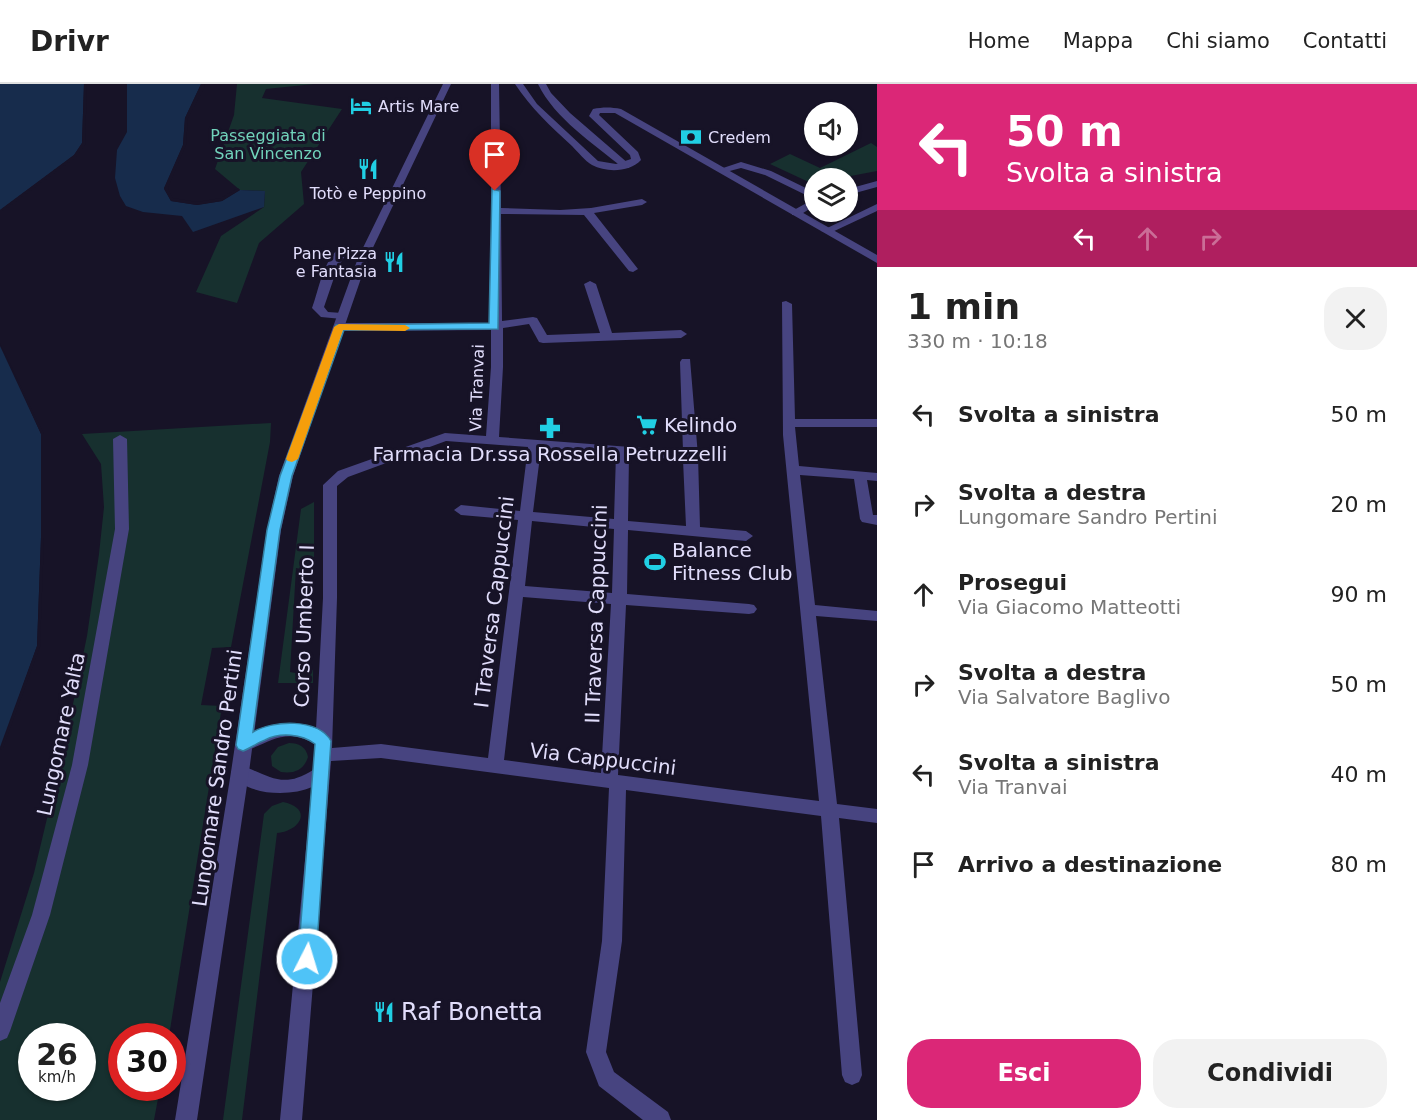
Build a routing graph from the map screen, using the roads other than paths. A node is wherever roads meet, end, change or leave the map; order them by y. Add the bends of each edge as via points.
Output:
1 (447, 84) edge
2 (495, 84) edge
3 (519, 84) edge
4 (542, 84) edge
5 (626, 166) junction
6 (722, 170) junction
7 (877, 184) edge
8 (858, 189) edge
9 (804, 191) edge
10 (642, 202) dead end
11 (877, 207) edge
12 (804, 208) edge
13 (495, 211) junction
14 (587, 211) junction
15 (796, 213) junction
16 (826, 231) junction
17 (344, 249) dead end
18 (877, 260) edge
19 (633, 269) dead end
20 (590, 284) dead end
21 (786, 304) dead end
22 (341, 322) junction
23 (495, 326) junction
24 (681, 334) dead end
25 (607, 337) junction
26 (686, 362) dead end
27 (789, 423) junction
28 (877, 423) edge
29 (120, 439) dead end
30 (492, 440) junction
31 (535, 443) junction
32 (623, 450) junction
33 (691, 456) junction
34 (793, 470) junction
35 (860, 476) junction
36 (877, 477) edge
37 (461, 510) dead end
38 (525, 517) junction
39 (877, 520) edge
40 (621, 525) junction
41 (693, 531) junction
42 (746, 536) dead end
43 (517, 591) junction
44 (619, 599) junction
45 (749, 609) dead end
46 (808, 610) junction
47 (877, 616) edge
48 (243, 745) junction
49 (323, 756) junction
50 (495, 766) junction
51 (240, 772) junction
52 (614, 781) junction
53 (829, 810) junction
54 (877, 816) edge
55 (0, 1031) edge
56 (852, 1075) dead end
57 (186, 1120) edge
58 (291, 1120) edge
59 (660, 1120) edge

1 - 22 street, Lungomare Sandro Pertini via 363,258
2 - 13 street, Via Tranvai
3 - 5 street via 534,106 595,163
4 - 5 street via 562,110
5 - 6 street via 636,160 635,154 594,116 596,111 618,111
6 - 9 street via 741,165
6 - 15 street
7 - 8 street
10 - 14 street
11 - 16 street
12 - 15 street
13 - 14 street
13 - 23 street, Via Tranvai
14 - 19 street
15 - 16 street
16 - 18 street
17 - 22 street via 318,308
20 - 25 street
21 - 27 street
22 - 23 street
22 - 48 street, Lungomare Sandro Pertini via 286,476 274,530
23 - 25 street via 533,320 543,339
23 - 30 street, Via Tranvai
24 - 25 street
26 - 33 street
27 - 28 street
27 - 34 street
29 - 55 street, Lungomare Yalta via 122,529 80,765 40,915
30 - 31 street, Corso Umberto I
30 - 49 street, Corso Umberto I via 445,437 343,474 330,485
31 - 32 street, Corso Umberto I
31 - 38 street, I Traversa Cappuccini
32 - 33 street, Corso Umberto I
32 - 40 street, II Traversa Cappuccini
33 - 41 street
34 - 35 street
34 - 46 street
35 - 36 street
35 - 39 street via 867,519
37 - 38 street
38 - 40 street
38 - 43 street, I Traversa Cappuccini
40 - 41 street
40 - 44 street, II Traversa Cappuccini
41 - 42 street
43 - 44 street
43 - 50 street, I Traversa Cappuccini
44 - 45 street
44 - 52 street, II Traversa Cappuccini
46 - 47 street
46 - 53 street
48 - 49 street via 264,733 309,731
48 - 51 street, Lungomare Sandro Pertini
49 - 50 street, Via Cappuccini via 381,751
49 - 51 street via 308,784 258,784
49 - 58 street, Corso Umberto I
50 - 52 street, Via Cappuccini
51 - 57 street, Lungomare Sandro Pertini
52 - 53 street, Via Cappuccini
52 - 59 street, II Traversa Cappuccini via 612,941 596,1052 606,1079
53 - 54 street, Via Cappuccini
53 - 56 street

